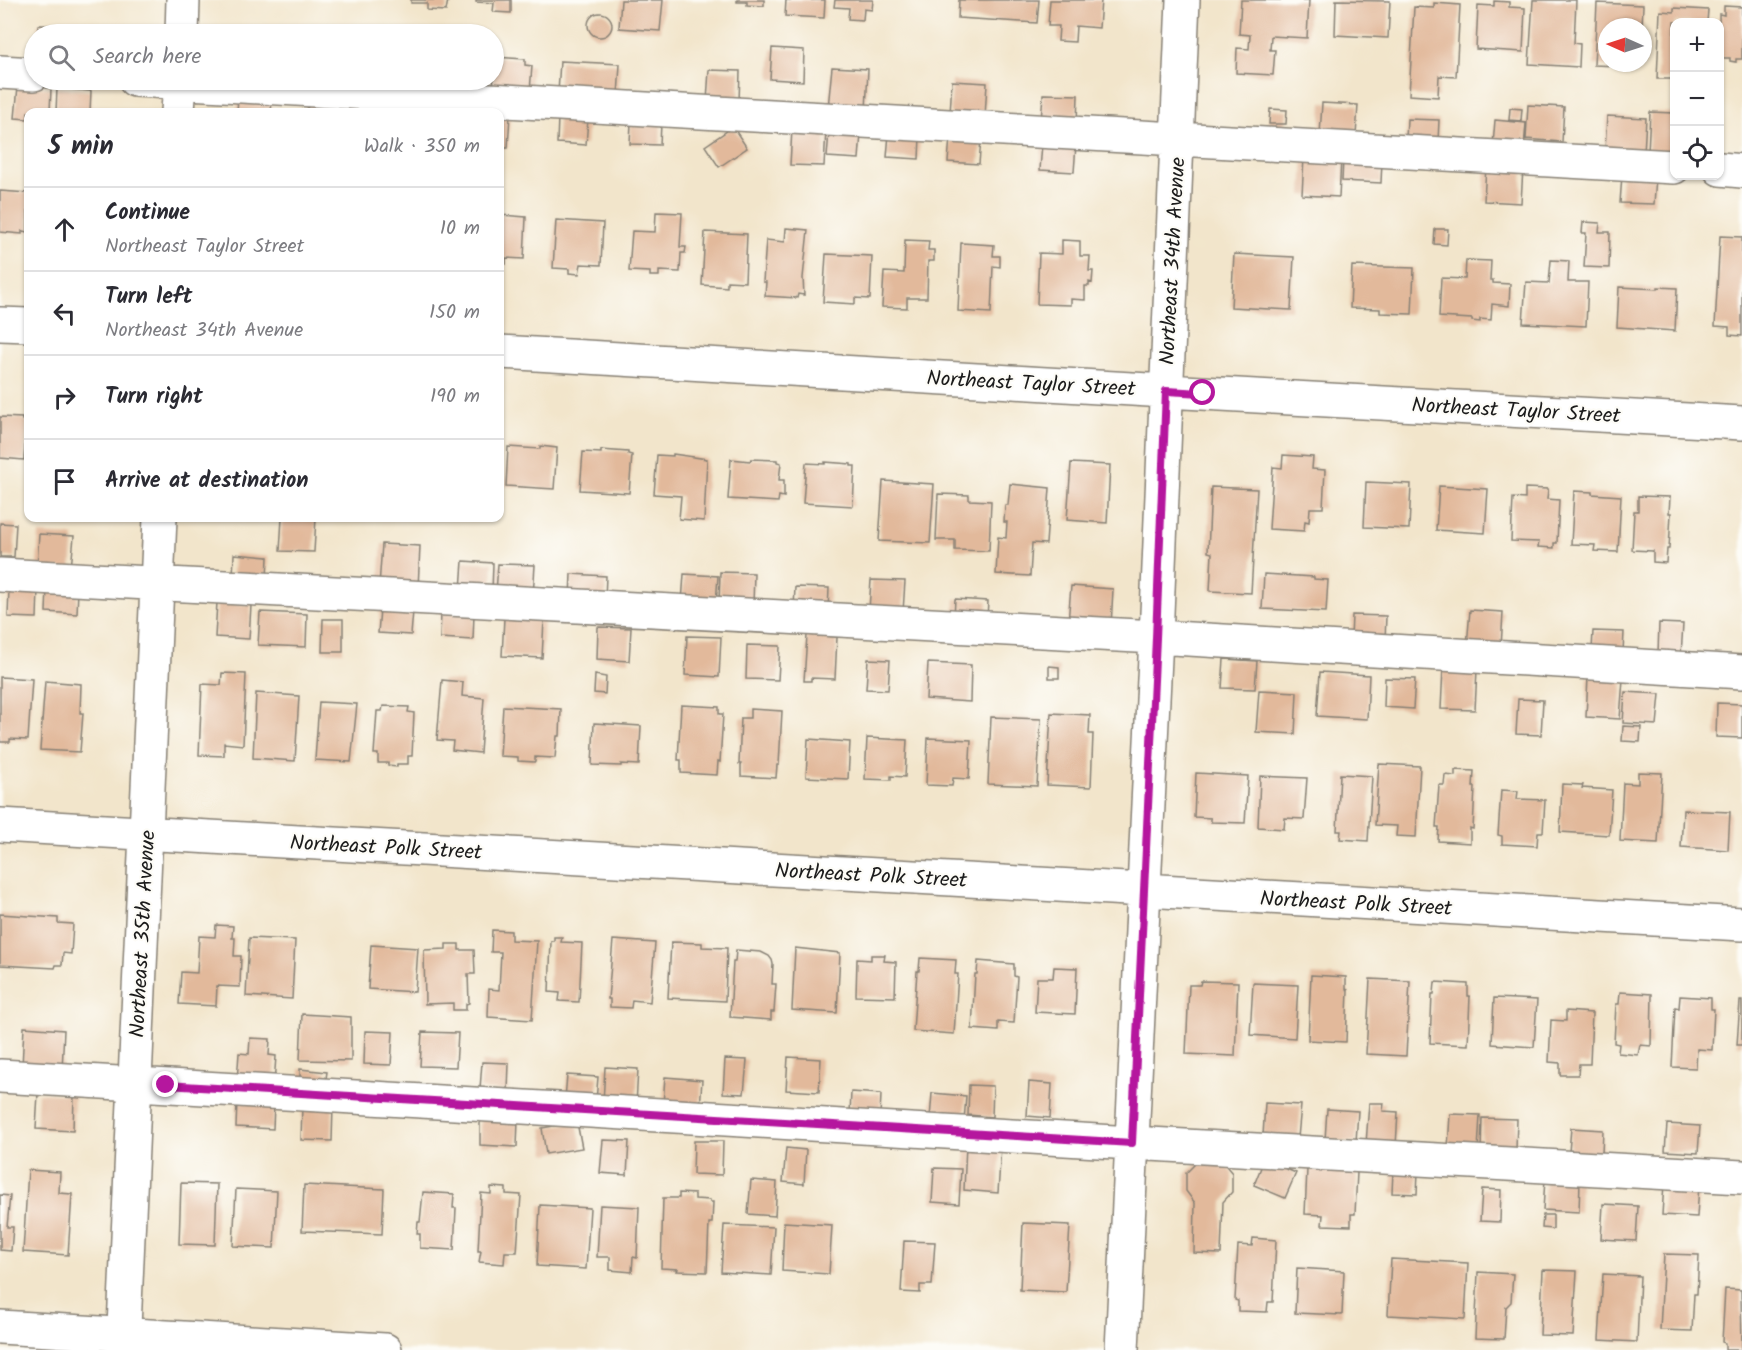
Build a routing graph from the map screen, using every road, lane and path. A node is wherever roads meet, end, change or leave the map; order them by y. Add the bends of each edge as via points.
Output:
1 (183, 0) edge
2 (1183, 0) edge
3 (182, 24) edge
4 (0, 72) edge
5 (24, 73) edge
6 (179, 91) edge
7 (1177, 140) junction
8 (1670, 167) edge
9 (1724, 169) edge
10 (1742, 171) edge
11 (0, 324) edge
12 (24, 325) edge
13 (504, 352) edge
14 (1166, 391) junction
15 (1742, 423) edge
16 (160, 522) edge
17 (0, 575) edge
18 (157, 584) junction
19 (1156, 638) junction
20 (1742, 672) edge
21 (0, 825) edge
22 (146, 833) junction
23 (1144, 891) junction
24 (1742, 924) edge
25 (0, 1076) edge
26 (135, 1083) junction
27 (1132, 1143) junction
28 (1742, 1177) edge
29 (0, 1327) edge
30 (124, 1342) edge
31 (386, 1350) edge
32 (1122, 1350) edge

1 - 3 street
2 - 7 street, Northeast 34th Avenue
4 - 5 street
6 - 7 street
7 - 8 street
7 - 14 street, Northeast 34th Avenue
9 - 10 street
11 - 12 street
13 - 14 street, Northeast Taylor Street
14 - 15 street, Northeast Taylor Street
14 - 19 street, Northeast 34th Avenue
16 - 18 street, Northeast 35th Avenue
17 - 18 street
18 - 19 street
18 - 22 street, Northeast 35th Avenue
19 - 20 street
19 - 23 street, Northeast 34th Avenue
21 - 22 street, Northeast Polk Street
22 - 23 street, Northeast Polk Street
22 - 26 street, Northeast 35th Avenue
23 - 24 street, Northeast Polk Street
23 - 27 street, Northeast 34th Avenue
25 - 26 street
26 - 27 street
26 - 30 street, Northeast 35th Avenue
27 - 28 street
27 - 32 street, Northeast 34th Avenue
29 - 30 street
30 - 31 street

